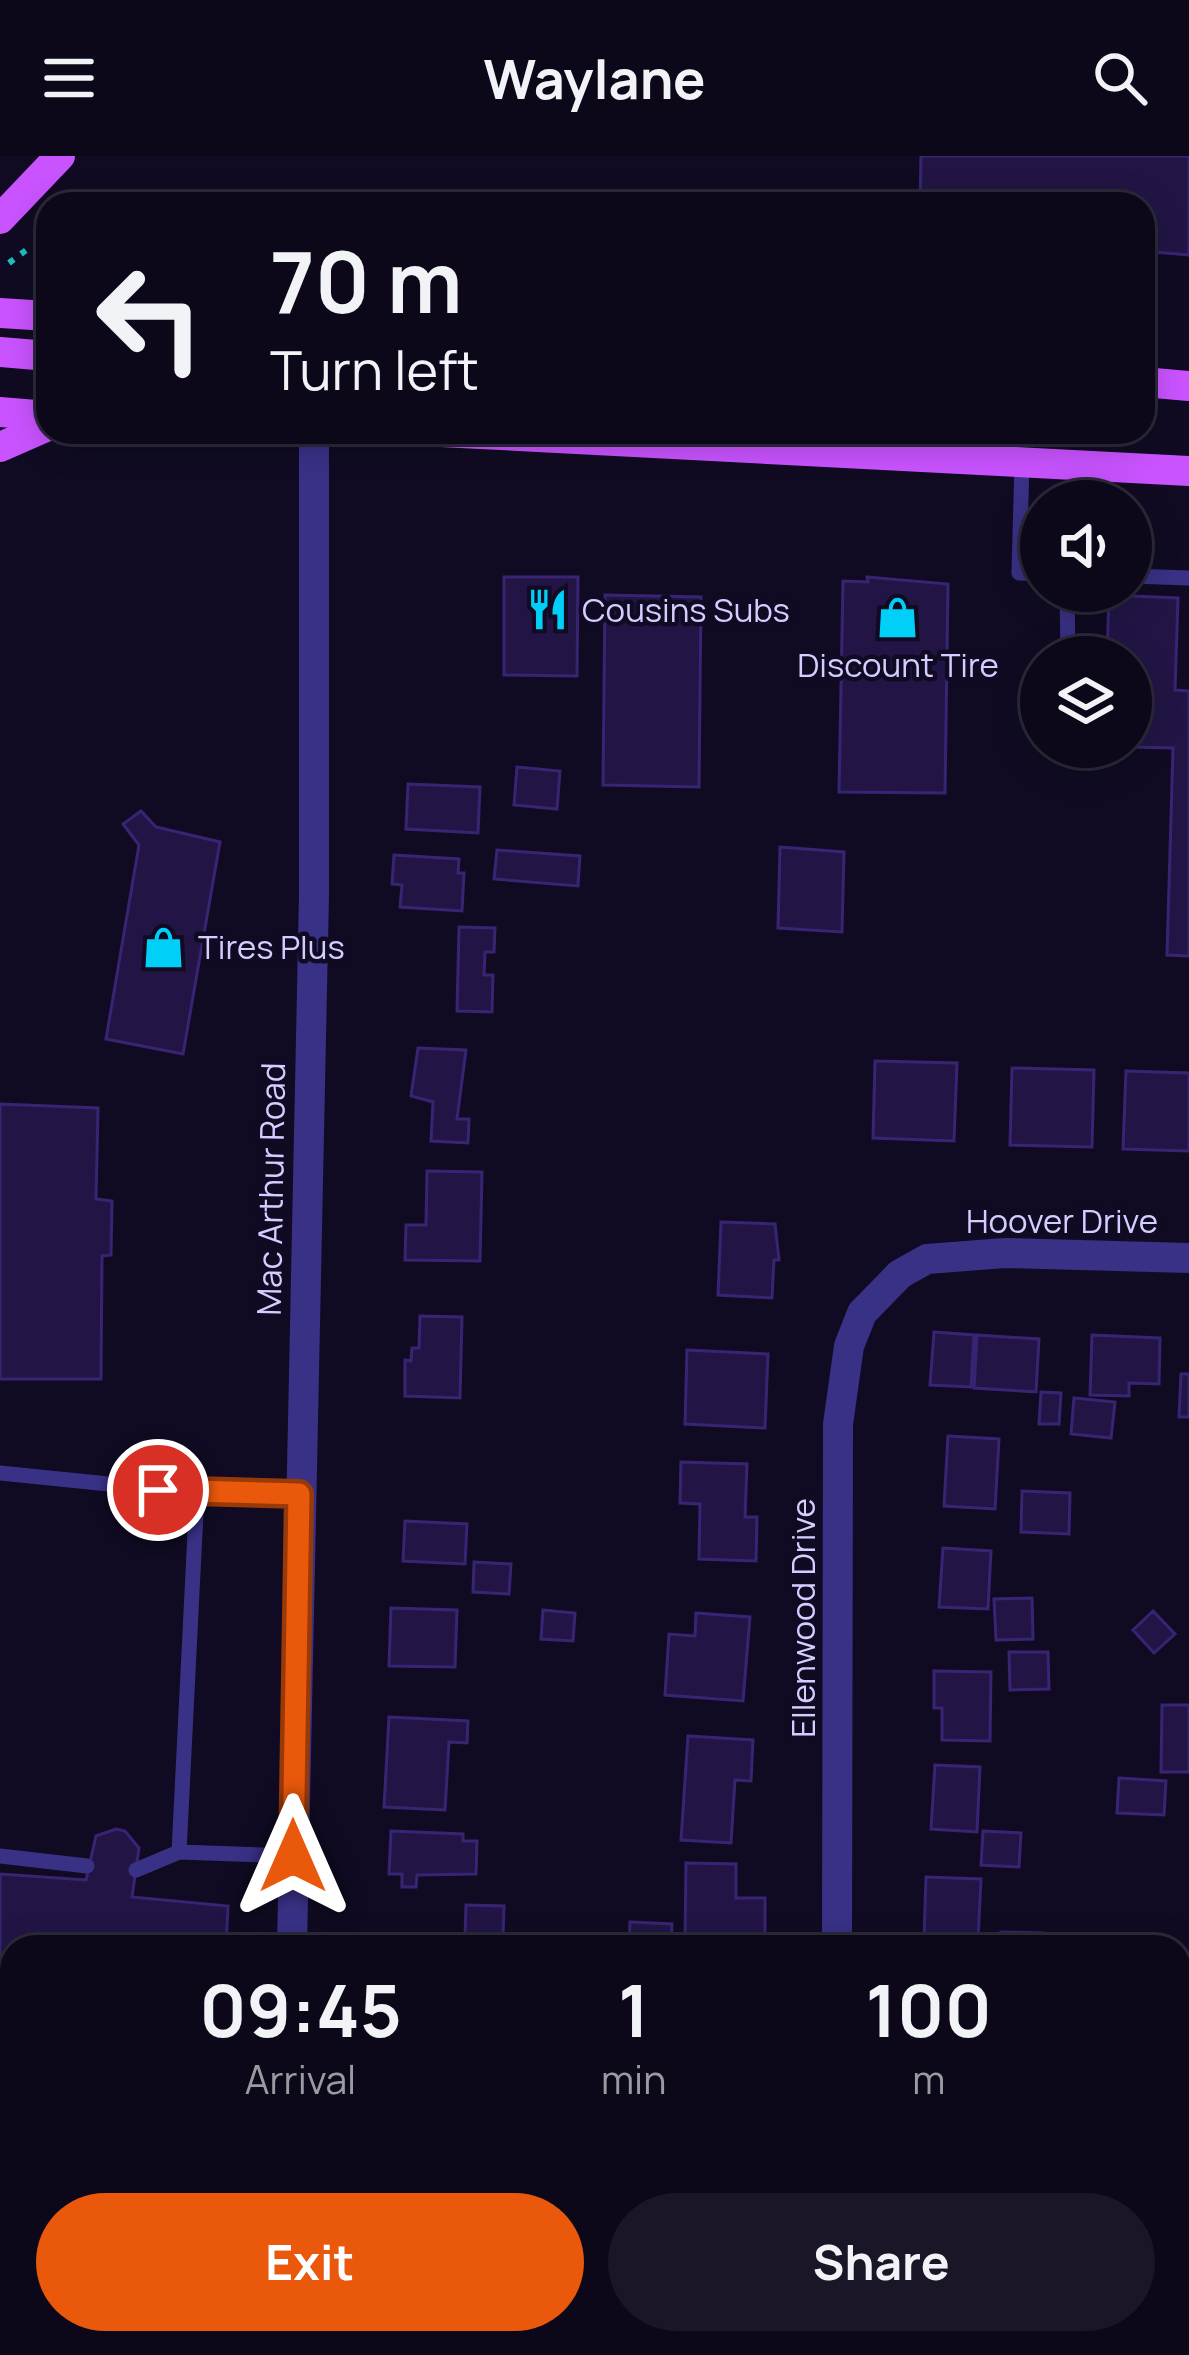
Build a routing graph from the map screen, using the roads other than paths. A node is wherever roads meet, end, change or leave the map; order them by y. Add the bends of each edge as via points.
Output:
1 (53, 162) edge
2 (0, 219) edge
3 (0, 313) edge
4 (36, 315) edge
5 (0, 352) edge
6 (36, 355) edge
7 (1155, 383) edge
8 (1189, 386) edge
9 (0, 412) edge
10 (36, 415) edge
11 (36, 431) edge
12 (314, 444) edge
13 (673, 444) edge
14 (0, 447) edge
15 (1022, 462) junction
16 (1189, 471) edge
17 (1022, 480) edge
18 (1020, 536) edge
19 (1020, 573) edge
20 (1152, 577) edge
21 (1189, 578) edge
22 (1189, 1258) edge
23 (875, 1297) joint
24 (0, 1474) edge
25 (197, 1493) junction
26 (299, 1494) junction
27 (179, 1852) junction
28 (0, 1856) edge
29 (293, 1856) junction
30 (88, 1866) dead end
31 (136, 1870) dead end
32 (292, 1935) edge
33 (837, 1935) edge

1 - 2 main road
3 - 4 main road
5 - 6 main road
7 - 8 main road
9 - 10 main road
11 - 14 main road
12 - 26 street, Mac Arthur Road via 314,894
13 - 15 main road
15 - 16 main road
15 - 17 lane
18 - 19 lane
20 - 21 lane
22 - 23 street, Hoover Drive via 946,1256 899,1274
23 - 33 street, Ellenwood Drive via 849,1346 838,1424
24 - 25 lane
25 - 26 lane
25 - 27 lane
26 - 29 street, Mac Arthur Road
27 - 29 lane
27 - 31 lane
28 - 30 lane
29 - 32 street, Mac Arthur Road

